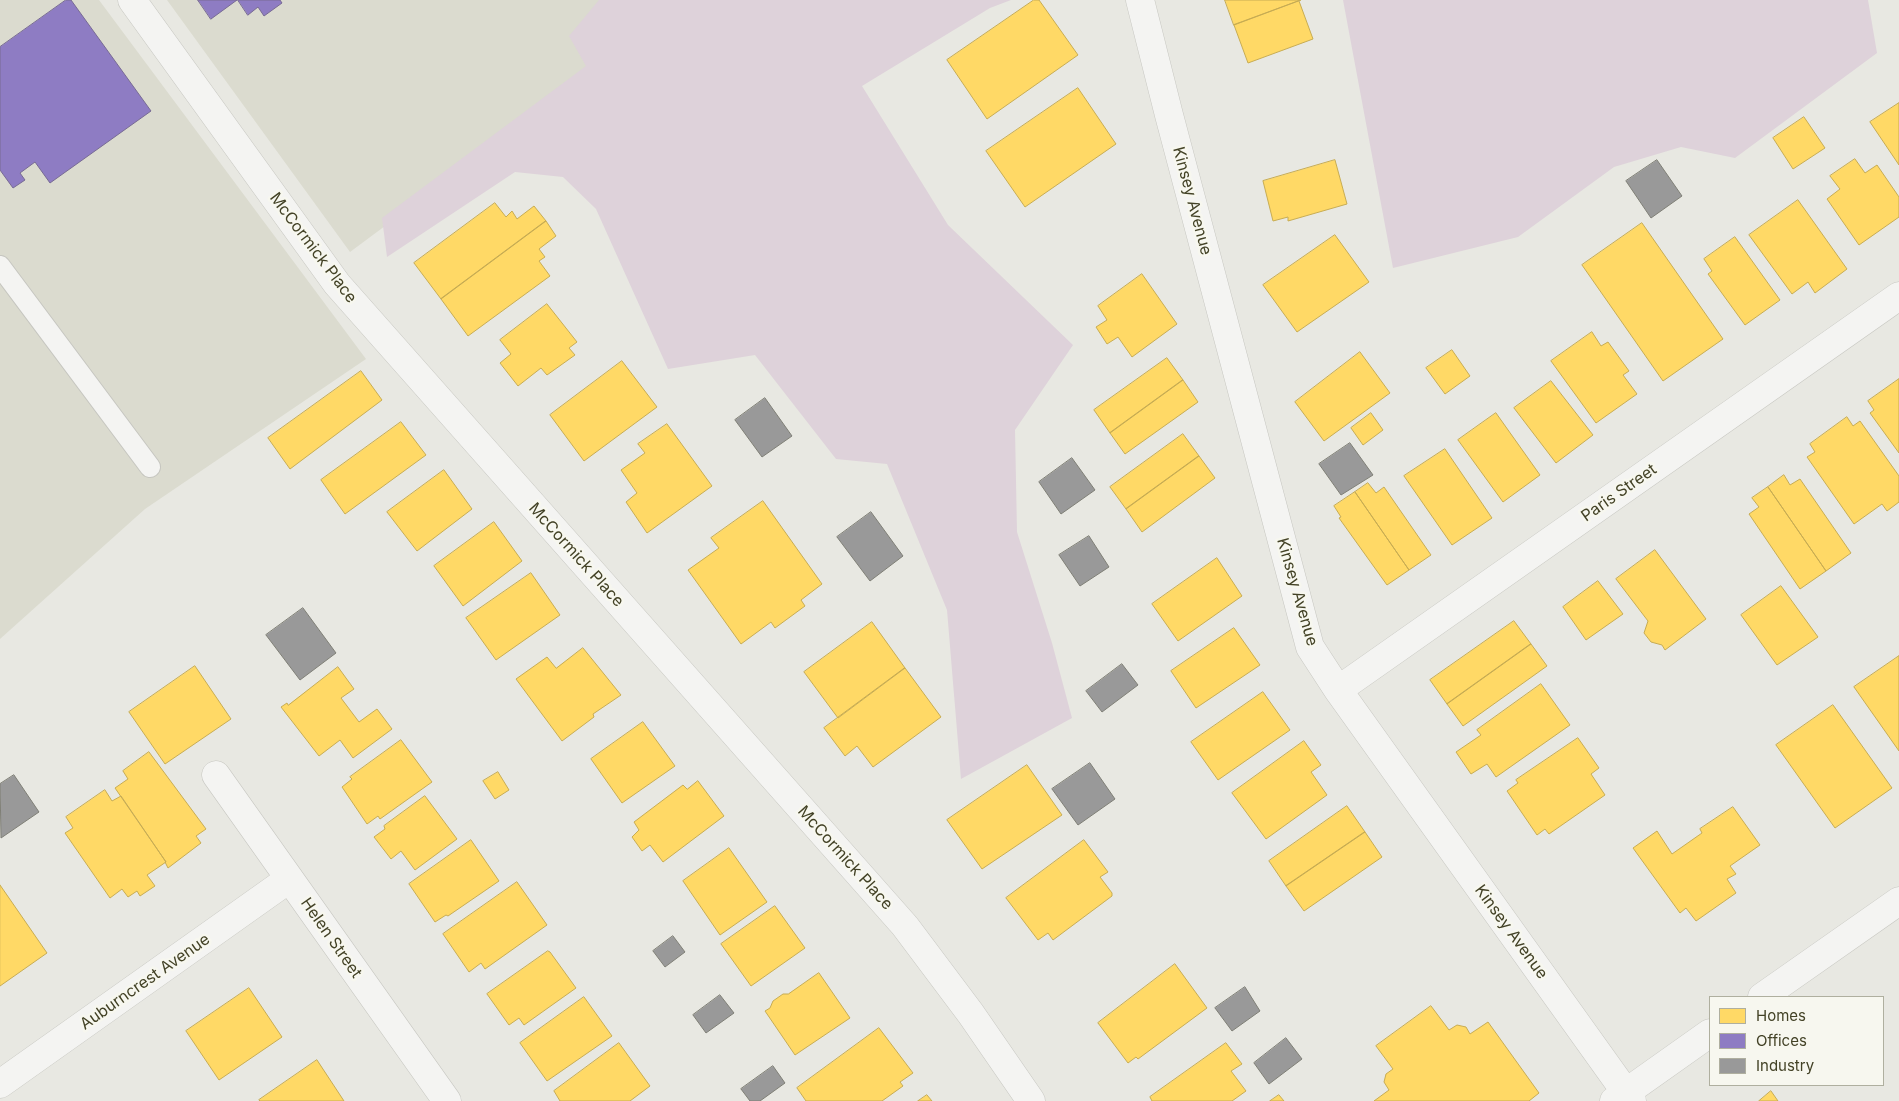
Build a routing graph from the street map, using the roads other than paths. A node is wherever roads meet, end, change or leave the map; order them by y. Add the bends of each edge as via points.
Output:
1 (132, 0) edge
2 (1140, 0) edge
3 (0, 266) edge
4 (1899, 296) edge
5 (150, 468) dead end
6 (1338, 690) junction
7 (216, 775) dead end
8 (289, 879) junction
9 (1899, 901) edge
10 (1763, 996) edge
11 (1709, 1034) edge
12 (0, 1084) edge
13 (1624, 1098) edge
14 (447, 1101) edge
15 (1032, 1101) edge

1 - 15 street, McCormick Place via 337,284 905,926
2 - 6 street, Kinsey Avenue via 1310,647
3 - 5 lane
4 - 6 street, Paris Street
6 - 13 street, Kinsey Avenue
7 - 8 street, Helen Street
8 - 12 street, Auburncrest Avenue
8 - 14 street, Helen Street
9 - 10 street
11 - 13 street

